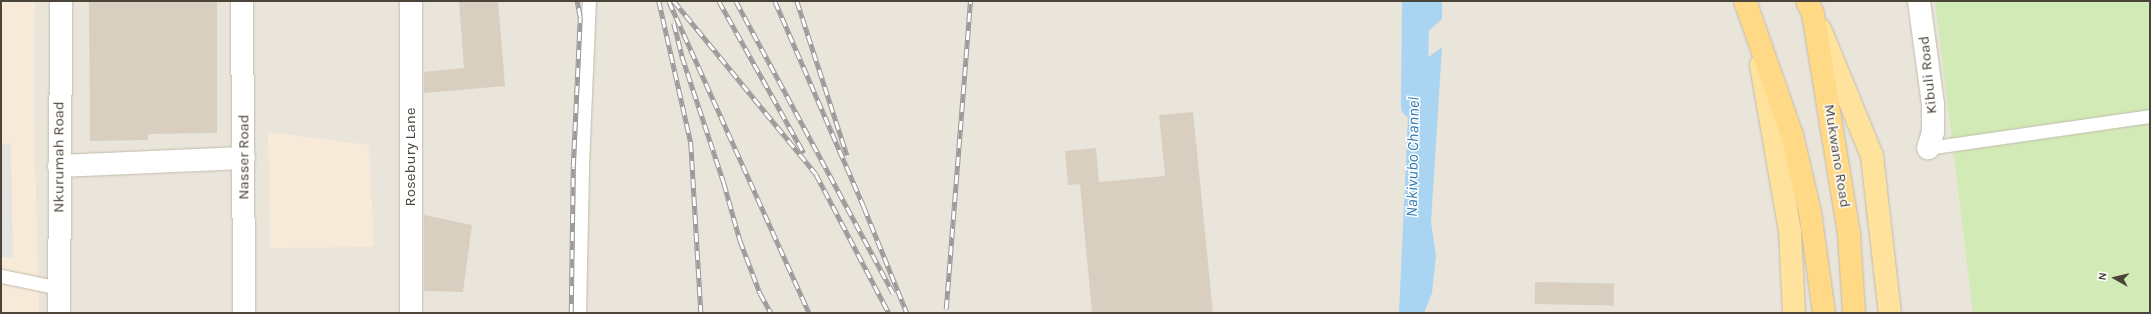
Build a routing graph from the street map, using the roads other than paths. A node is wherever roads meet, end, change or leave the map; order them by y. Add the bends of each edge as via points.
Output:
1 (61, 1) edge
2 (242, 1) edge
3 (411, 1) edge
4 (589, 1) edge
5 (1745, 1) edge
6 (1919, 1) edge
7 (1810, 7) edge
8 (1756, 31) junction
9 (2150, 116) edge
10 (1928, 148) joint
11 (244, 158) junction
12 (59, 166) junction
13 (1, 276) edge
14 (60, 288) junction
15 (60, 313) edge
16 (244, 313) edge
17 (410, 313) edge
18 (579, 313) edge
19 (1794, 313) edge
20 (1824, 313) edge
21 (1854, 313) edge
22 (1890, 313) edge

1 - 12 street, Nkurumah Road
2 - 11 street, Nasser Road
3 - 17 street, Rosebury Lane
4 - 18 lane
5 - 8 highway
6 - 10 street, Kibuli Road via 1933,104 1933,132
7 - 21 highway, Mukwano Road via 1850,235
7 - 22 main road via 1872,156
8 - 19 main road via 1790,231
8 - 20 highway via 1792,135 1810,212
9 - 10 lane
11 - 12 street
11 - 16 street, Nasser Road
12 - 14 street, Nkurumah Road
13 - 14 lane
14 - 15 street, Nkurumah Road

